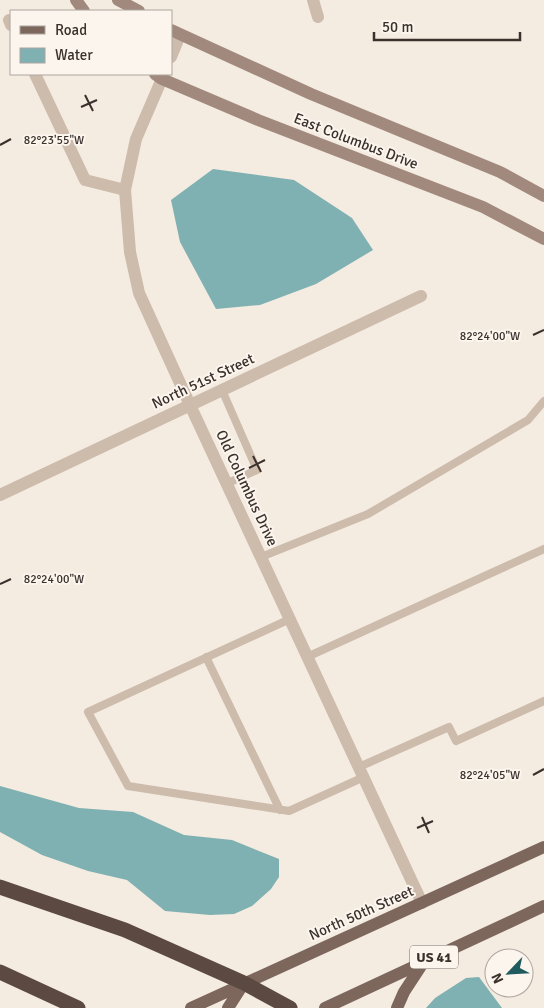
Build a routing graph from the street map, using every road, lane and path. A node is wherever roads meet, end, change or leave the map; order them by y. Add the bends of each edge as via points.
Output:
1 (118, 0) edge
2 (314, 0) edge
3 (137, 10) edge
4 (318, 18) dead end
5 (176, 33) edge
6 (172, 52) edge
7 (34, 75) edge
8 (160, 75) edge
9 (125, 190) junction
10 (544, 196) edge
11 (544, 239) edge
12 (420, 296) dead end
13 (222, 390) junction
14 (544, 401) edge
15 (190, 406) junction
16 (226, 484) junction
17 (0, 495) edge
18 (544, 548) edge
19 (261, 556) junction
20 (290, 619) junction
21 (206, 657) junction
22 (307, 657) junction
23 (544, 701) edge
24 (361, 772) junction
25 (280, 810) junction
26 (544, 846) edge
27 (0, 886) edge
28 (422, 903) junction
29 (544, 906) edge
30 (424, 962) junction
31 (0, 972) edge
32 (244, 983) junction
33 (78, 1008) edge
34 (191, 1008) edge
35 (228, 1008) edge
36 (290, 1008) edge
37 (324, 1008) edge
38 (397, 1008) edge

1 - 3 main road
2 - 4 street
5 - 6 street
5 - 10 main road, East Columbus Drive via 311,94 500,172
7 - 9 street via 85,180
8 - 9 street, Old Columbus Drive via 136,139
8 - 11 main road, East Columbus Drive via 258,120 483,207
9 - 15 street, Old Columbus Drive via 130,252 139,293
12 - 13 street, North 51st Street
13 - 15 street, North 51st Street
13 - 16 lane via 257,470
14 - 19 lane via 528,420 368,514
15 - 16 street, Old Columbus Drive
15 - 17 street, North 51st Street
16 - 19 street, Old Columbus Drive
18 - 22 lane
19 - 20 street, Old Columbus Drive
20 - 21 lane
20 - 22 street, Old Columbus Drive
21 - 25 lane
21 - 25 lane via 88,712 128,786
22 - 24 street, Old Columbus Drive
23 - 24 lane via 456,741 449,727
24 - 25 lane via 289,811
24 - 28 street, Old Columbus Drive
26 - 28 main road, North 50th Street
27 - 32 highway via 125,930
28 - 32 main road, North 50th Street
29 - 30 main road, US 41
30 - 37 main road, US 41
30 - 38 main road
31 - 33 highway
32 - 34 main road, North 50th Street
32 - 35 main road
32 - 36 highway

